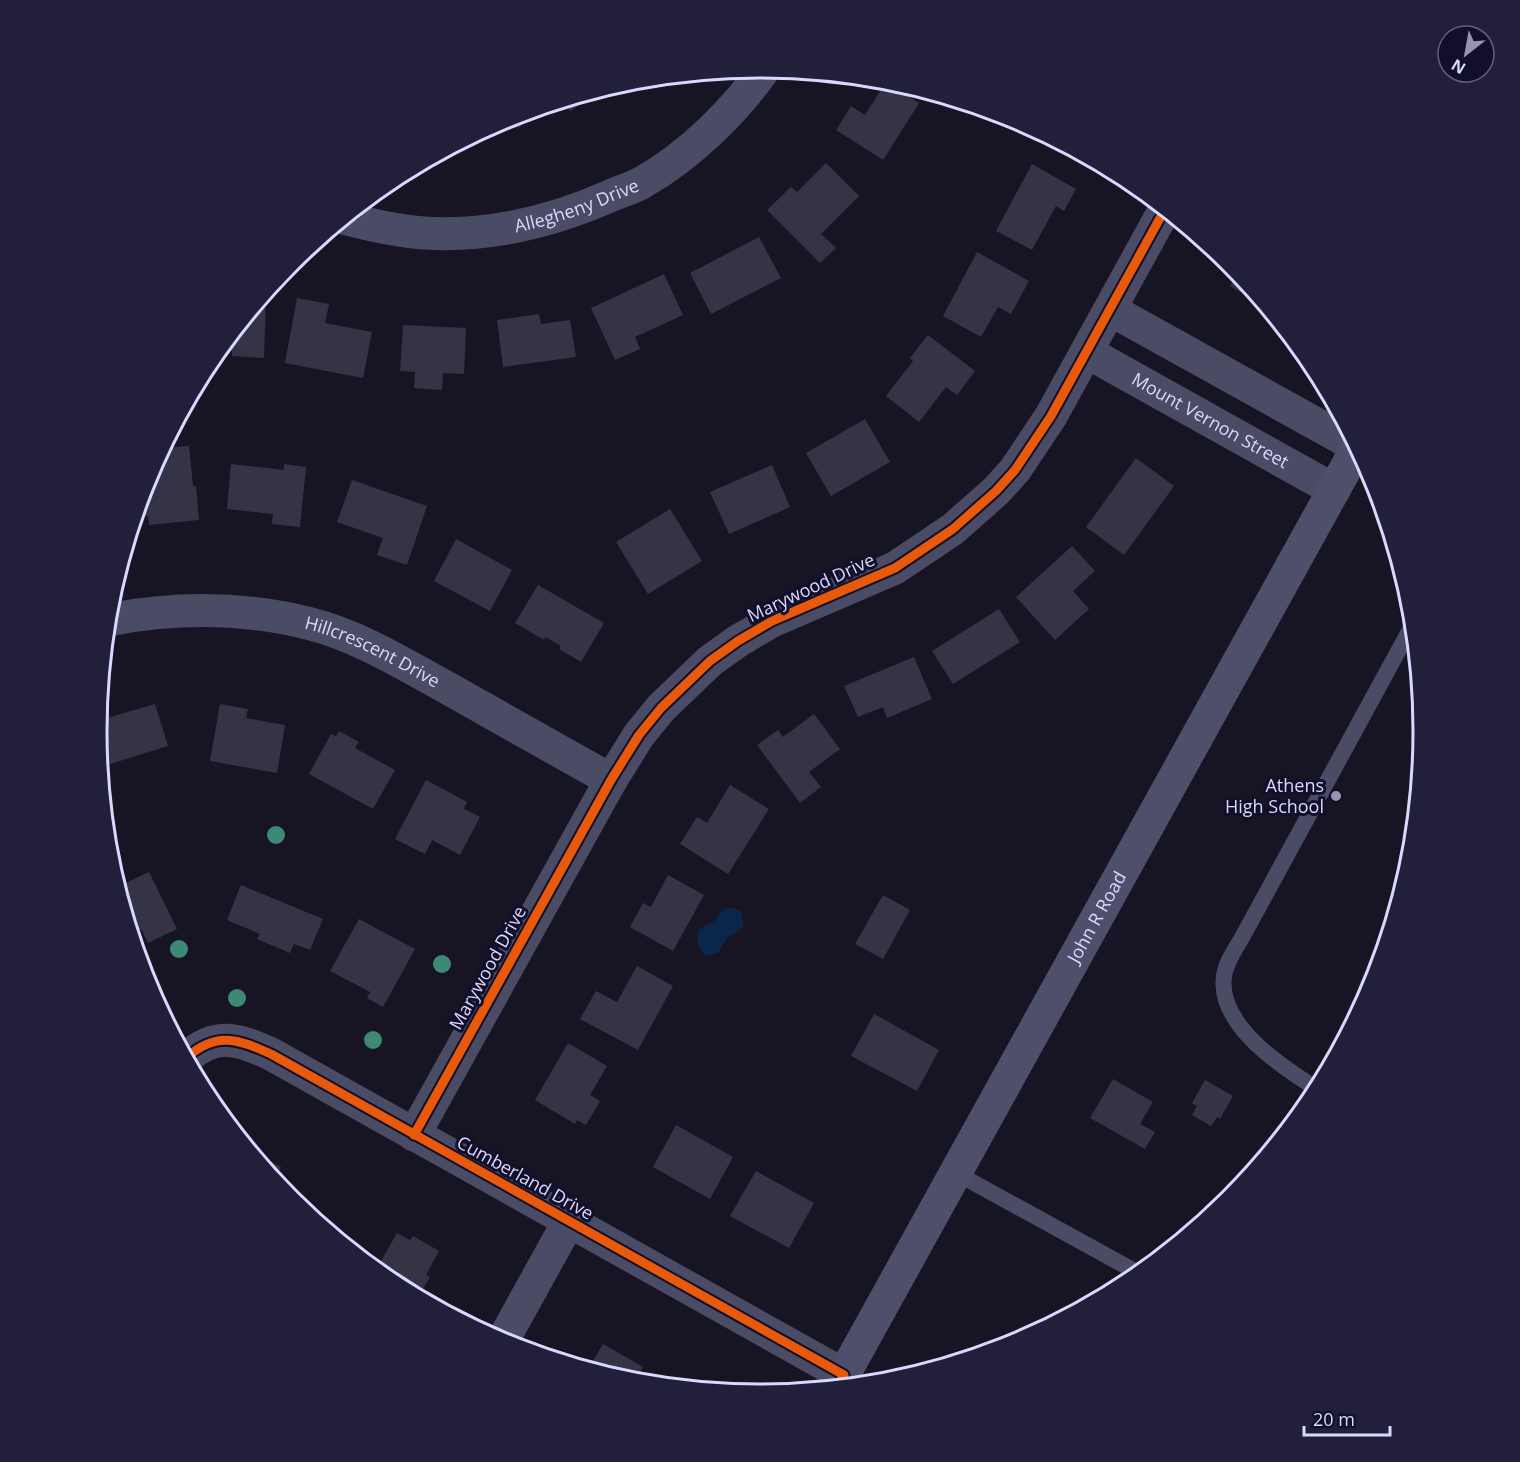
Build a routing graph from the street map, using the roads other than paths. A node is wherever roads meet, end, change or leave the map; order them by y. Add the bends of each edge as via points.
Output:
1 (758, 78) edge
2 (1161, 216) edge
3 (352, 221) edge
4 (1110, 310) junction
5 (1087, 352) junction
6 (1345, 440) edge
7 (1352, 456) edge
8 (1334, 490) junction
9 (118, 618) edge
10 (1406, 638) edge
11 (611, 780) junction
12 (192, 1053) edge
13 (1309, 1084) edge
14 (414, 1135) junction
15 (956, 1173) junction
16 (569, 1221) junction
17 (1130, 1269) edge
18 (507, 1333) edge
19 (841, 1378) edge
20 (837, 1379) edge

1 - 3 street, Allegheny Drive via 707,134 666,166 642,182 554,217 524,225 453,233 389,229
2 - 4 street, Marywood Drive
4 - 5 street, Marywood Drive
4 - 6 street
5 - 8 street, Mount Vernon Street
5 - 11 street, Marywood Drive via 1027,452 975,511 895,568 772,621 710,661 661,708
7 - 8 main road, John R Road
8 - 15 main road, John R Road
9 - 11 street, Hillcrescent Drive via 188,610 252,613 312,624 393,658
10 - 13 lane via 1224,976 1228,1004 1239,1026
11 - 14 street, Marywood Drive
12 - 14 street, Cumberland Drive via 217,1040 252,1045
14 - 16 street, Cumberland Drive
15 - 17 lane
15 - 19 main road, John R Road
16 - 18 street
16 - 20 street, Cumberland Drive

